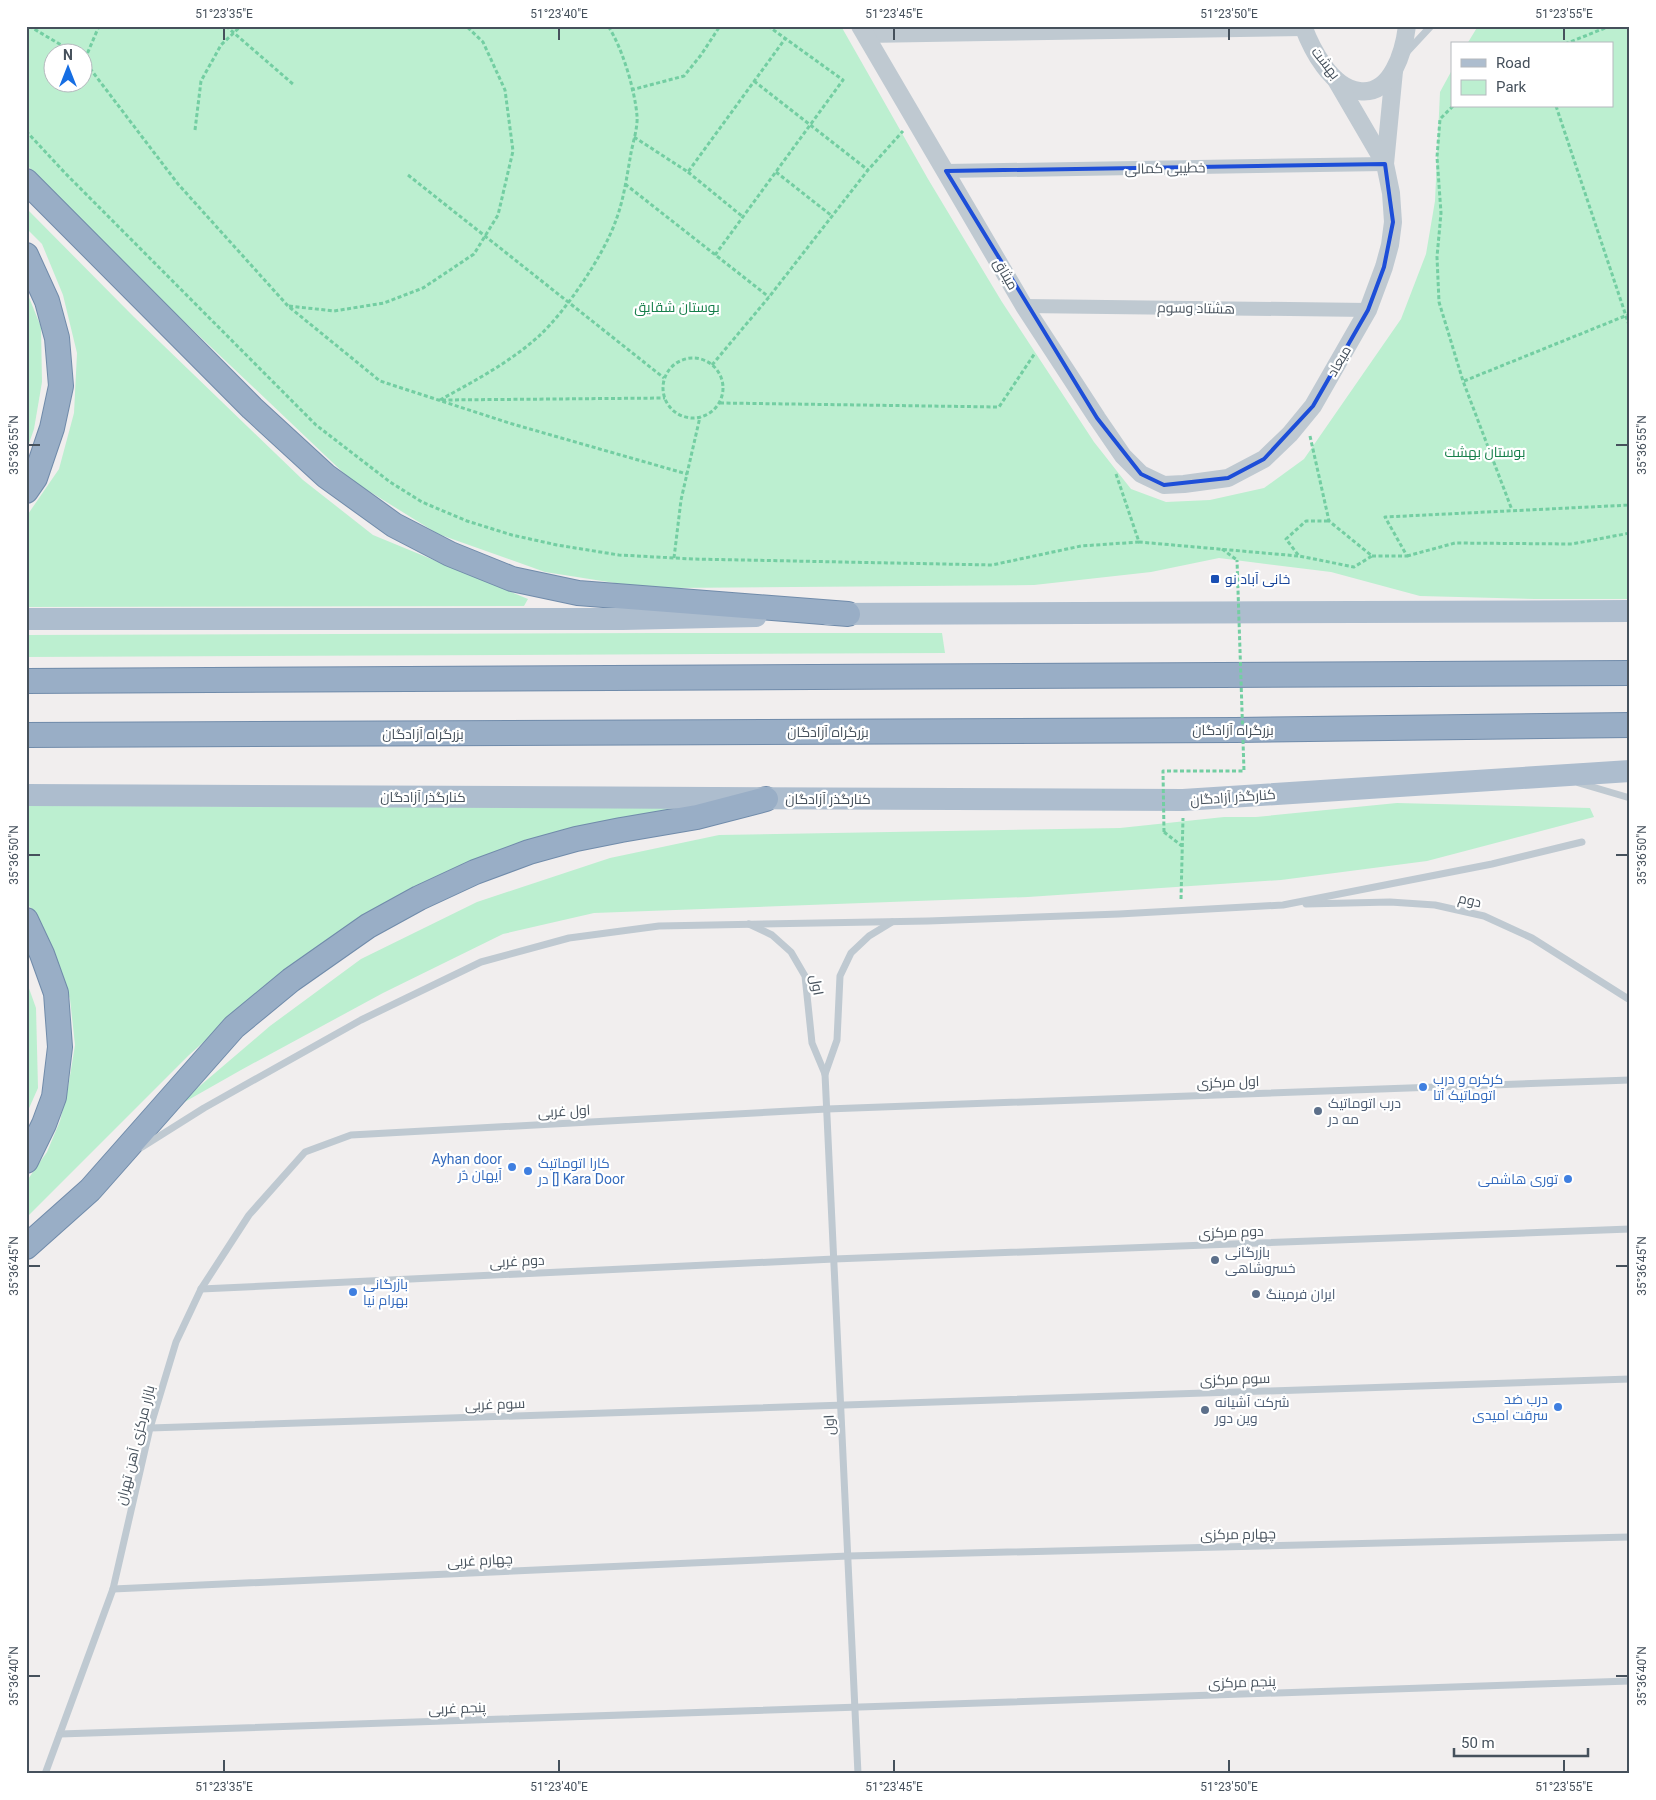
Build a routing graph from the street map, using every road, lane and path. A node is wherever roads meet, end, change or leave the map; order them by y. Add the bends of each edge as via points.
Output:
1 (29, 26) edge
2 (99, 26) edge
3 (226, 26) edge
4 (241, 26) edge
5 (466, 26) edge
6 (608, 26) edge
7 (720, 26) edge
8 (768, 26) edge
9 (1406, 26) edge
10 (1431, 26) edge
11 (1610, 26) edge
12 (1304, 28) edge
13 (862, 31) edge
14 (234, 33) junction
15 (786, 39) junction
16 (56, 42) edge
17 (92, 42) edge
18 (1570, 42) edge
19 (1397, 65) junction
20 (92, 70) edge
21 (1335, 78) junction
22 (754, 81) junction
23 (294, 85) dead end
24 (631, 90) junction
25 (1452, 108) edge
26 (1557, 108) edge
27 (914, 119) junction
28 (810, 126) junction
29 (196, 130) dead end
30 (26, 131) edge
31 (634, 137) junction
32 (1385, 164) junction
33 (868, 170) junction
34 (688, 172) junction
35 (776, 172) junction
36 (946, 172) junction
37 (408, 175) dead end
38 (26, 181) edge
39 (626, 184) junction
40 (832, 216) junction
41 (743, 217) junction
42 (485, 236) junction
43 (26, 255) edge
44 (715, 255) junction
45 (769, 297) junction
46 (568, 302) junction
47 (288, 306) junction
48 (1024, 306) junction
49 (1368, 310) junction
50 (1628, 315) edge
51 (1630, 328) edge
52 (1045, 338) junction
53 (712, 365) junction
54 (664, 378) junction
55 (1464, 381) junction
56 (664, 398) junction
57 (439, 400) junction
58 (720, 403) junction
59 (1305, 416) junction
60 (700, 417) junction
61 (1115, 471) dead end
62 (687, 474) junction
63 (1184, 484) joint
64 (26, 491) edge
65 (1630, 505) edge
66 (1512, 510) junction
67 (1329, 521) junction
68 (1630, 533) edge
69 (1139, 542) junction
70 (1222, 548) junction
71 (1299, 556) junction
72 (1372, 556) junction
73 (1407, 556) junction
74 (674, 558) junction
75 (1630, 611) edge
76 (848, 614) junction
77 (26, 619) edge
78 (1630, 673) edge
79 (26, 681) edge
80 (1630, 725) edge
81 (26, 735) edge
82 (1630, 771) edge
83 (1523, 779) junction
84 (26, 796) edge
85 (1630, 798) edge
86 (766, 799) junction
87 (1183, 800) junction
88 (1582, 842) dead end
89 (1182, 846) junction
90 (1283, 905) junction
91 (1181, 911) junction
92 (26, 920) edge
93 (892, 921) junction
94 (748, 923) junction
95 (1630, 1000) edge
96 (825, 1074) junction
97 (1630, 1080) edge
98 (827, 1109) junction
99 (305, 1152) joint
100 (135, 1153) dead end
101 (127, 1159) dead end
102 (26, 1160) edge
103 (90, 1190) junction
104 (1630, 1229) edge
105 (26, 1247) edge
106 (834, 1259) junction
107 (201, 1289) junction
108 (1630, 1378) edge
109 (840, 1405) junction
110 (150, 1428) junction
111 (1630, 1537) edge
112 (848, 1556) junction
113 (113, 1589) junction
114 (1630, 1682) edge
115 (855, 1707) junction
116 (60, 1734) junction
117 (45, 1774) edge
118 (858, 1774) edge

1 - 16 path
2 - 17 path
3 - 14 path
4 - 14 path
5 - 42 path via 483,42 505,90 513,151 498,216
6 - 24 path via 616,38
7 - 24 path via 684,76
8 - 15 path
9 - 19 street
10 - 19 lane
11 - 18 path
12 - 13 street
12 - 21 street, بهشت via 1313,49
13 - 27 street, میثاق
14 - 23 path
14 - 29 path via 221,45 201,81
15 - 22 path
15 - 28 path via 843,80
19 - 21 street, بهشت via 1388,79 1374,90 1360,91 1347,87
19 - 32 street
20 - 47 path via 178,184
21 - 32 street
22 - 28 path
22 - 34 path
24 - 31 path via 637,117
25 - 55 path via 1440,119 1437,157 1441,213 1437,257 1439,302
26 - 50 path
27 - 33 path
27 - 36 street, میثاق
28 - 33 path
28 - 35 path
30 - 74 path via 316,425 390,482 440,510 512,535 619,555
31 - 34 path
31 - 39 path
32 - 36 street, خطیبی کمالی
32 - 49 street, میعاد via 1391,193 1392,230 1384,268
33 - 40 path
34 - 41 path
35 - 40 path
35 - 41 path
36 - 48 street, میثاق
37 - 42 path
38 - 76 highway via 258,414 326,476 394,525 450,554 512,579 554,589
39 - 44 path
39 - 46 path via 616,220 599,256
40 - 45 path
41 - 44 path
42 - 46 path
42 - 47 path via 474,254 422,288 384,303 334,311
43 - 64 highway via 47,301 58,338 61,386 52,428 35,478
44 - 45 path
45 - 53 path
46 - 54 path
46 - 57 path via 540,336 504,364
47 - 57 path via 380,381
48 - 49 street, هشتاد وسوم
48 - 52 street, میثاق
49 - 59 street, میعاد
50 - 51 path
50 - 55 path
52 - 58 path via 998,407
52 - 63 street, میثاق via 1123,456 1141,474 1164,485
53 - 54 path via 697,358 687,358 677,362
53 - 58 path via 723,384
54 - 56 path
55 - 66 path
56 - 57 path
56 - 60 path via 677,414 686,418
57 - 62 path
58 - 60 path
59 - 63 street, میعاد via 1264,459 1228,478
59 - 67 path
60 - 62 path
61 - 69 path
62 - 74 path
65 - 66 path
66 - 73 path via 1385,517
67 - 71 path via 1306,521 1286,539
67 - 72 path
68 - 73 path via 1572,544 1455,543
69 - 70 path
69 - 74 path via 1081,546 992,565
70 - 71 path
70 - 89 path, bridge via 1237,560 1244,771 1163,771 1164,832
71 - 72 path via 1354,567
72 - 73 path
75 - 76 main road
76 - 77 main road via 623,619
78 - 79 highway
80 - 81 highway, بزرگراه آزادگان via 1235,730
82 - 83 main road, کنارگذر آزادگان
83 - 85 lane via 1578,782
83 - 87 main road, کنارگذر آزادگان
84 - 86 main road, کنارگذر آزادگان
86 - 87 main road, کنارگذر آزادگان
86 - 103 highway via 697,817 576,839 529,852 475,872 377,922 291,980 234,1027
87 - 89 path
88 - 90 lane via 1492,864
89 - 91 path
90 - 91 lane
90 - 95 lane, دوم via 1390,902 1435,905 1484,916 1532,938
91 - 93 lane
92 - 102 highway via 56,993 60,1047 54,1097
93 - 94 lane
93 - 96 lane, اول via 851,953 840,976 837,1040
94 - 96 lane, اول via 772,935 791,952 804,976 812,1044
94 - 100 lane via 658,926 569,938 481,962 361,1020 281,1064 149,1141
96 - 98 lane, اول
97 - 98 lane, اول مرکزی
98 - 99 lane, اول غربی via 351,1135
98 - 106 lane, اول
99 - 107 lane, بازار مرکزی آهن تهران via 249,1214
101 - 103 lane
103 - 105 highway
104 - 106 lane, دوم مرکزی
106 - 107 lane, دوم غربی
106 - 109 lane, اول
107 - 110 lane, بازار مرکزی آهن تهران via 176,1342
108 - 109 lane, سوم مرکزی
109 - 110 lane, سوم غربی
109 - 112 lane, اول
110 - 113 lane, بازار مرکزی آهن تهران
111 - 112 lane, چهارم مرکزی
112 - 113 lane, چهارم غربی
112 - 115 lane, اول
113 - 116 lane, بازار مرکزی آهن تهران
114 - 115 lane, پنجم مرکزی
115 - 116 lane, پنجم غربی
115 - 118 lane, اول
116 - 117 lane, بازار مرکزی آهن تهران

